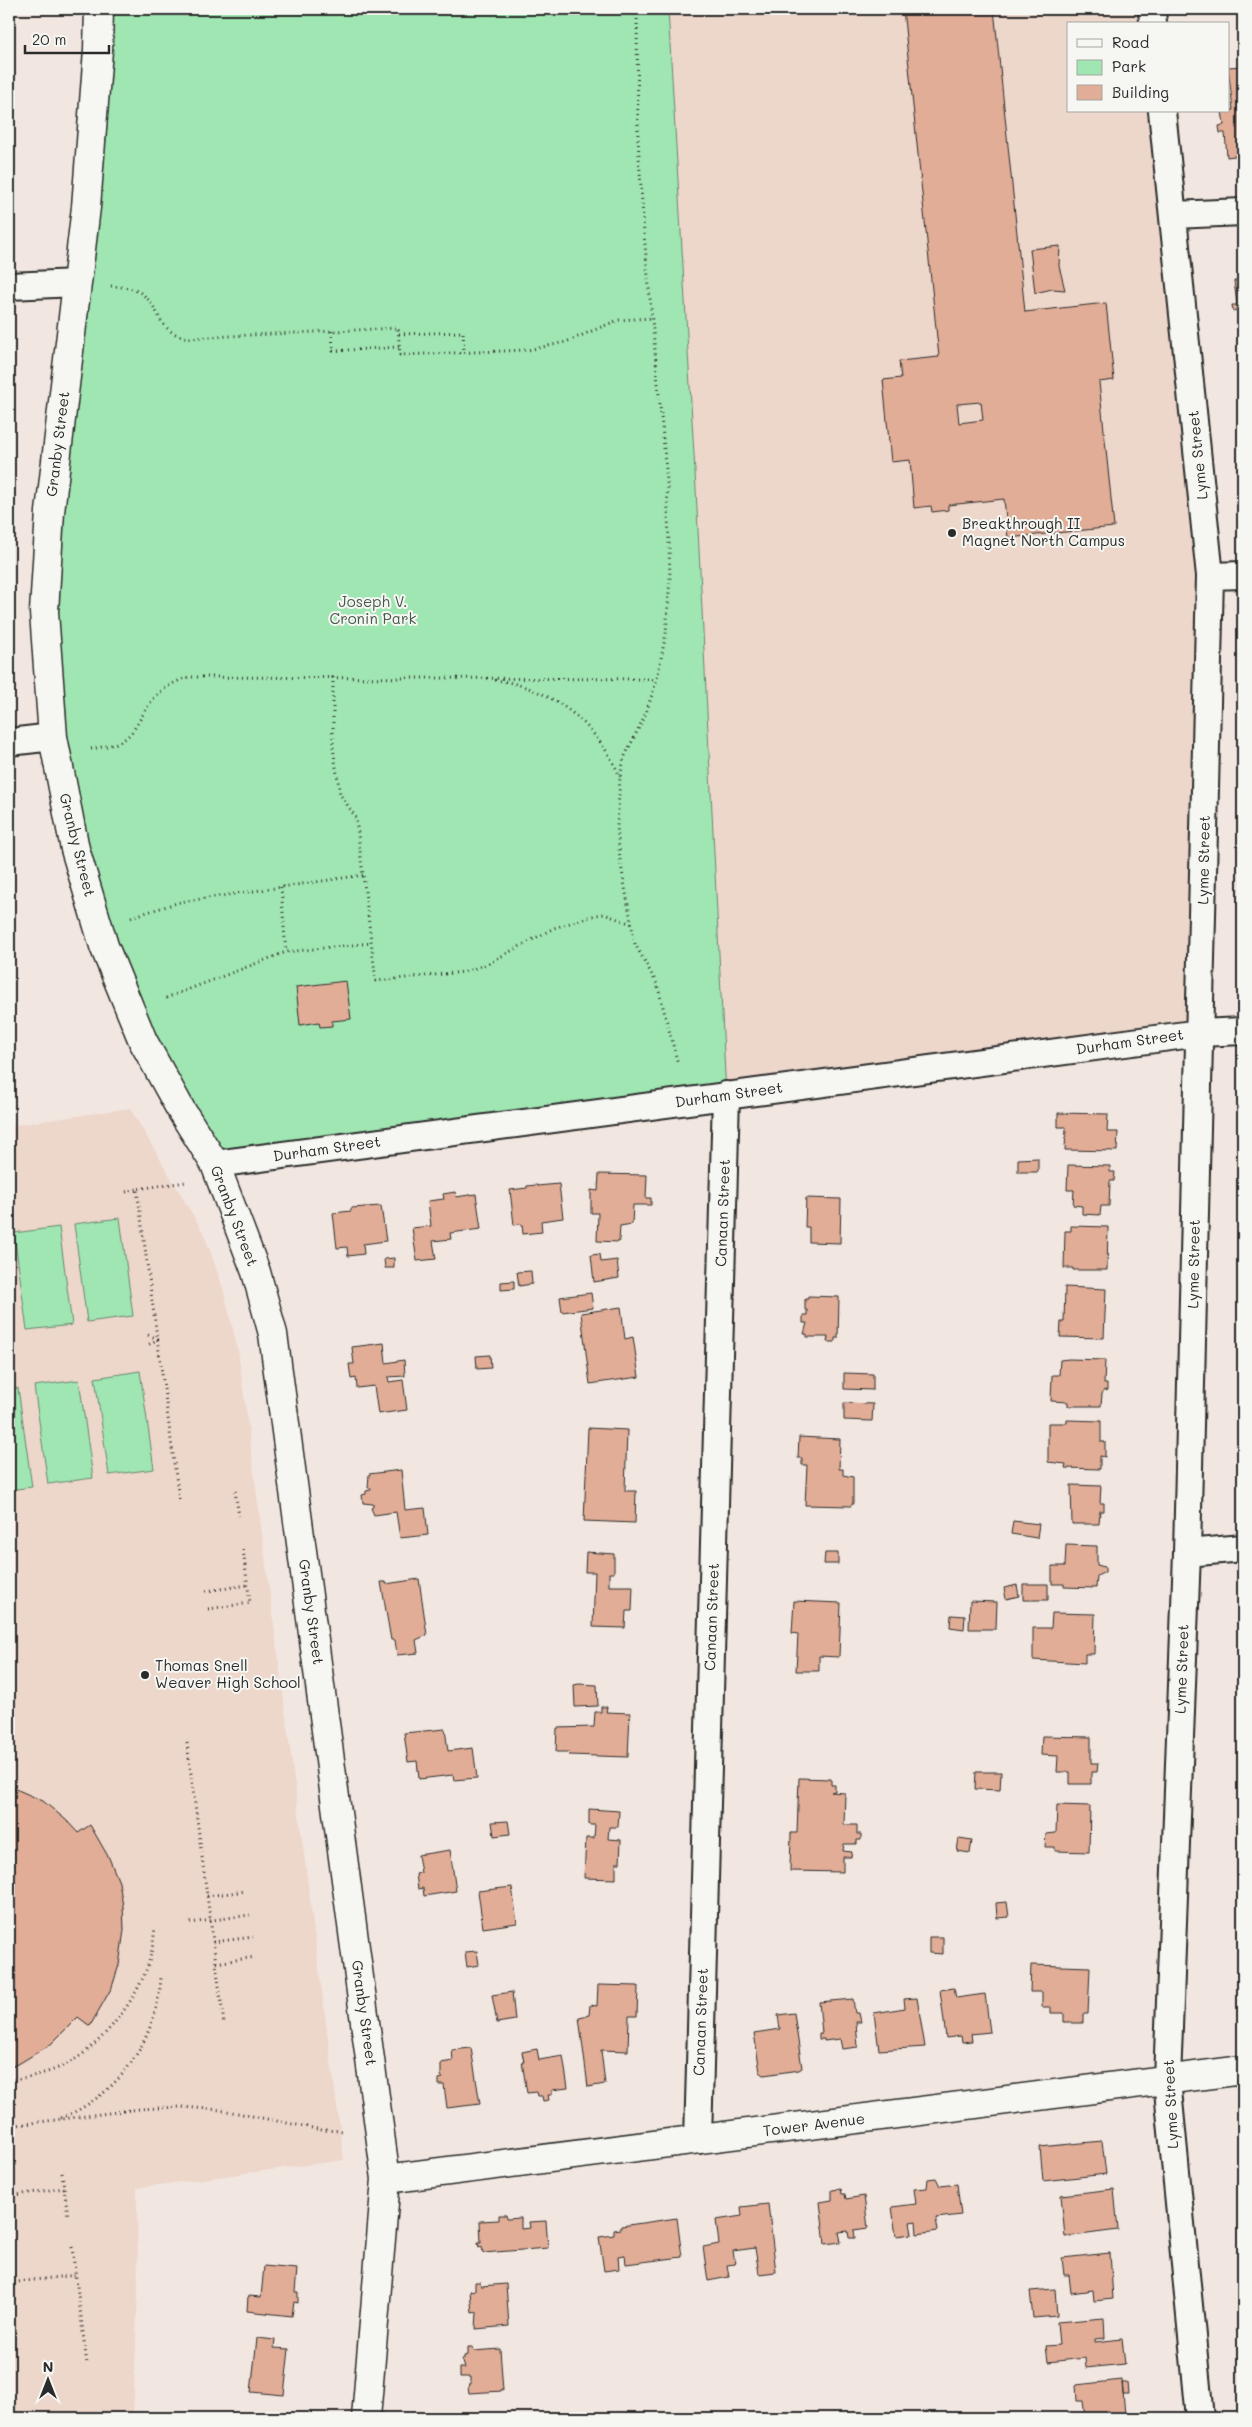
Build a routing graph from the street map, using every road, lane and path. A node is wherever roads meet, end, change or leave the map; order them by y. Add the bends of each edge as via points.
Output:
1 (99, 9) edge
2 (637, 9) edge
3 (1152, 9) edge
4 (1153, 22) edge
5 (1162, 112) edge
6 (1243, 212) edge
7 (1173, 215) junction
8 (77, 283) junction
9 (9, 286) edge
10 (111, 286) dead end
11 (652, 318) junction
12 (332, 331) junction
13 (398, 334) junction
14 (399, 347) junction
15 (464, 352) junction
16 (1243, 575) edge
17 (1210, 576) junction
18 (333, 677) junction
19 (481, 678) junction
20 (657, 679) junction
21 (53, 737) junction
22 (9, 742) edge
23 (91, 749) dead end
24 (620, 778) junction
25 (363, 876) junction
26 (281, 887) junction
27 (131, 917) dead end
28 (632, 924) junction
29 (371, 943) junction
30 (286, 952) junction
31 (166, 998) dead end
32 (1243, 1030) edge
33 (1200, 1033) junction
34 (678, 1064) dead end
35 (726, 1095) junction
36 (215, 1164) junction
37 (186, 1182) dead end
38 (137, 1189) junction
39 (126, 1192) dead end
40 (148, 1335) dead end
41 (158, 1339) junction
42 (148, 1345) dead end
43 (235, 1491) dead end
44 (180, 1499) dead end
45 (239, 1516) dead end
46 (1243, 1548) edge
47 (243, 1550) dead end
48 (1186, 1553) junction
49 (248, 1585) junction
50 (206, 1591) dead end
51 (208, 1609) dead end
52 (187, 1743) dead end
53 (246, 1891) dead end
54 (207, 1896) junction
55 (250, 1915) dead end
56 (210, 1920) junction
57 (190, 1923) dead end
58 (155, 1927) dead end
59 (253, 1937) dead end
60 (213, 1942) junction
61 (255, 1957) dead end
62 (216, 1963) junction
63 (161, 1978) dead end
64 (224, 2024) dead end
65 (1243, 2070) edge
66 (1167, 2080) junction
67 (9, 2081) edge
68 (55, 2120) junction
69 (9, 2126) edge
70 (345, 2131) dead end
71 (698, 2140) junction
72 (62, 2173) dead end
73 (386, 2179) junction
74 (64, 2188) junction
75 (9, 2196) edge
76 (68, 2216) dead end
77 (72, 2247) dead end
78 (76, 2274) junction
79 (9, 2283) edge
80 (87, 2364) dead end
81 (366, 2418) edge
82 (1200, 2418) edge

1 - 8 main road, Granby Street
2 - 11 path via 638,140
3 - 4 street
5 - 7 street, Lyme Street
6 - 7 street
7 - 17 street, Lyme Street
8 - 9 street
8 - 21 main road, Granby Street via 50,512 44,612
10 - 12 path via 135,290 143,295 166,328 180,336
11 - 15 path via 618,320 566,342 528,350
11 - 20 path via 670,530 669,608
12 - 13 path via 398,328
12 - 14 path via 333,351
13 - 14 path
13 - 15 path via 463,332
14 - 15 path via 400,355
16 - 17 street
17 - 33 street, Lyme Street
18 - 19 path
18 - 23 path via 202,676 180,680 152,700 127,737 117,743
18 - 25 path via 333,747 338,784 340,794 356,818
19 - 20 path
19 - 24 path via 536,690 568,710 601,742
20 - 24 path via 646,713 624,758
21 - 22 street
21 - 36 main road, Granby Street via 75,849 104,946 143,1040 180,1110
24 - 28 path via 617,826
25 - 26 path
25 - 29 path
26 - 27 path via 180,902
26 - 30 path
28 - 29 path via 604,914 596,915 554,928 472,969 376,981
28 - 34 path via 638,952 657,984
29 - 30 path
30 - 31 path
32 - 33 street, Durham Street
33 - 35 street, Durham Street
33 - 48 street, Lyme Street
35 - 36 street, Durham Street
35 - 71 street, Canaan Street
36 - 73 main road, Granby Street via 256,1272 273,1334
37 - 38 path
38 - 39 path
38 - 41 path
40 - 41 path
41 - 42 path
41 - 44 path
43 - 45 path
46 - 48 street
47 - 49 path
48 - 66 street, Lyme Street
49 - 50 path
49 - 51 path via 250,1603
52 - 54 path
53 - 54 path
54 - 56 path
55 - 56 path
56 - 57 path
56 - 60 path
58 - 67 path via 146,1969 107,2032 73,2061 28,2078
59 - 60 path
60 - 62 path
61 - 62 path
62 - 64 path
63 - 68 path via 153,2021 128,2067 104,2094
65 - 66 main road, Tower Avenue
66 - 71 main road, Tower Avenue
66 - 82 street, Lyme Street
68 - 69 path
68 - 70 path via 181,2107 222,2110 322,2130
71 - 73 main road, Tower Avenue
72 - 74 path
73 - 81 main road, Granby Street
74 - 75 path
74 - 76 path
77 - 78 path
78 - 79 path
78 - 80 path

